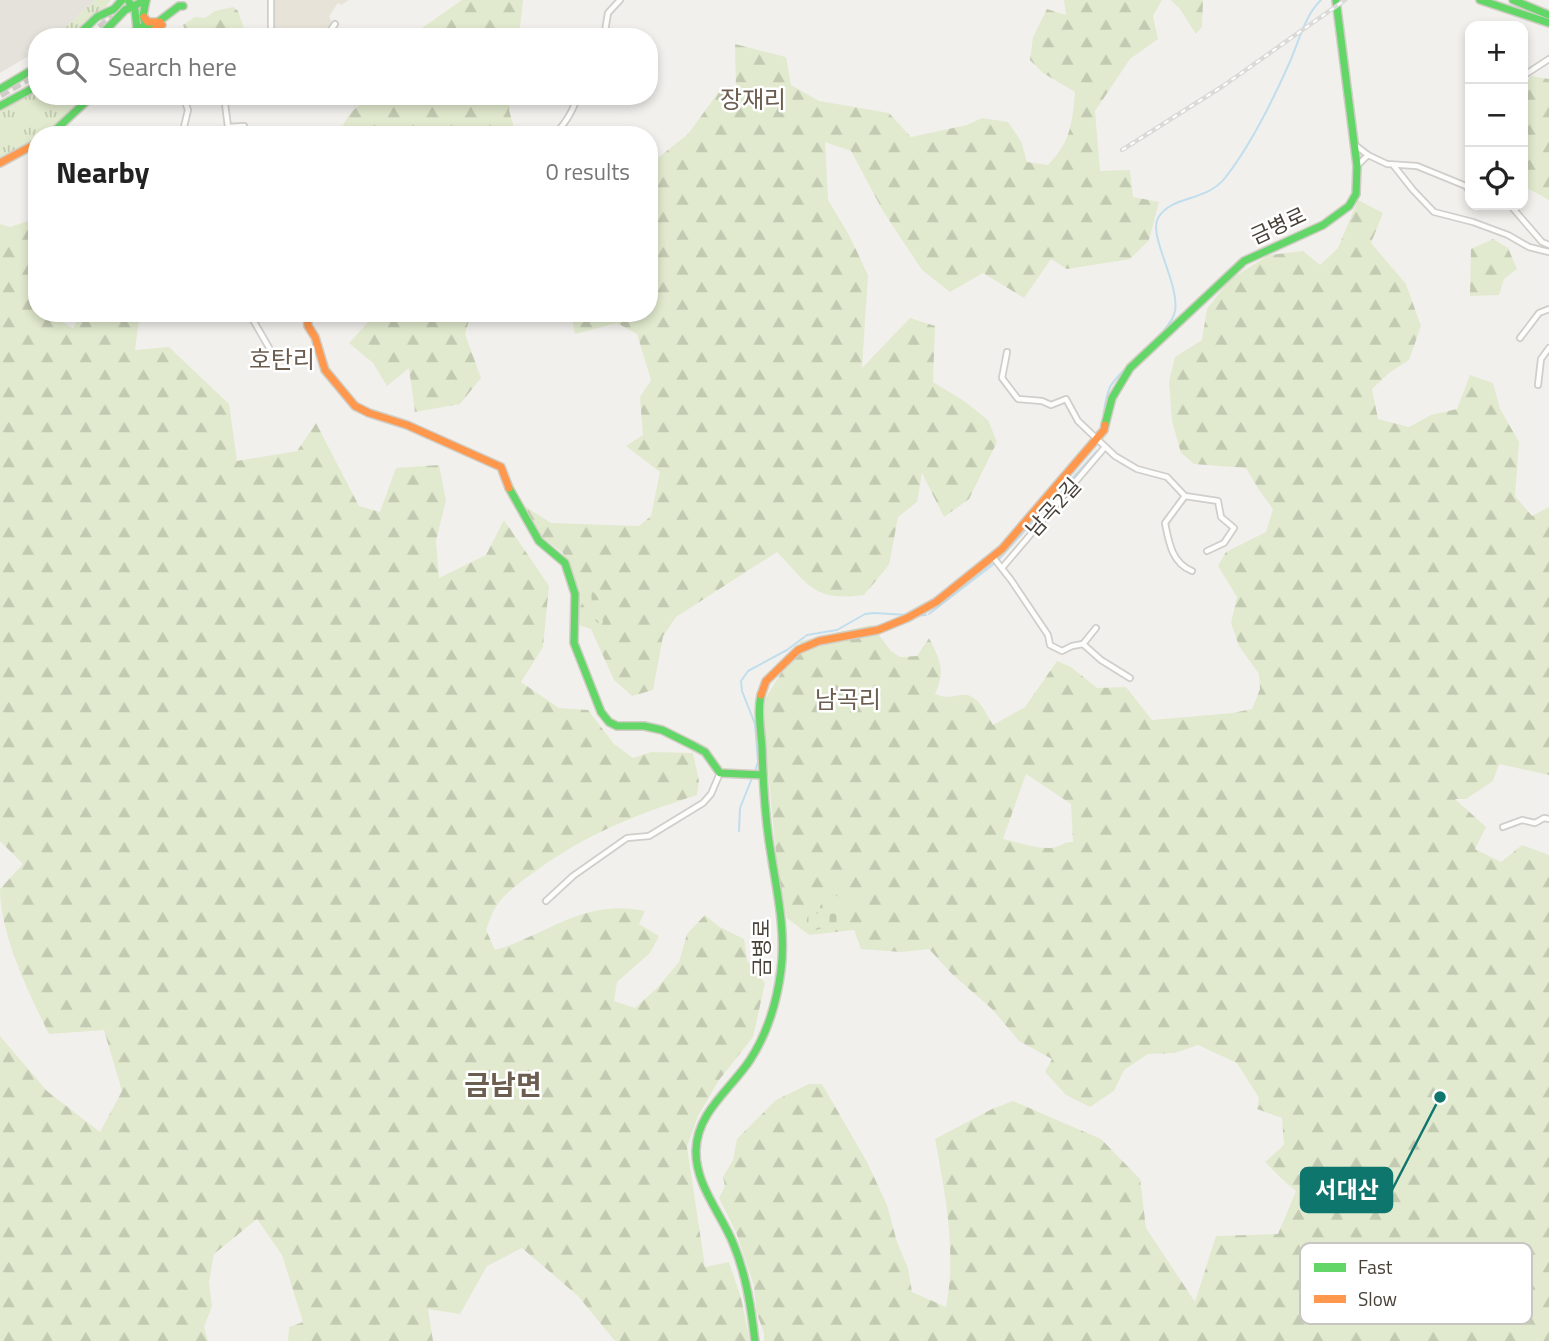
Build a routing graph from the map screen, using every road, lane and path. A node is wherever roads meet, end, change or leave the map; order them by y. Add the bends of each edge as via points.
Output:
1 (146, 0) edge
2 (271, 0) edge
3 (621, 0) edge
4 (1336, 0) edge
5 (1480, 0) edge
6 (1513, 0) edge
7 (125, 1) edge
8 (186, 3) edge
9 (1549, 15) edge
10 (97, 17) junction
11 (117, 18) junction
12 (160, 22) junction
13 (1549, 23) edge
14 (335, 24) dead end
15 (85, 28) edge
16 (108, 28) joint
17 (137, 28) edge
18 (137, 28) edge
19 (137, 28) edge
20 (139, 28) edge
21 (150, 28) edge
22 (154, 28) edge
23 (271, 28) edge
24 (332, 28) edge
25 (606, 28) edge
26 (1549, 59) edge
27 (28, 72) edge
28 (1528, 73) edge
29 (0, 89) edge
30 (28, 91) edge
31 (82, 105) edge
32 (186, 105) edge
33 (225, 105) edge
34 (575, 105) edge
35 (0, 106) edge
36 (60, 126) edge
37 (184, 126) edge
38 (228, 126) edge
39 (562, 126) edge
40 (1353, 143) junction
41 (28, 149) edge
42 (1368, 155) junction
43 (0, 163) edge
44 (1357, 166) junction
45 (1394, 166) junction
46 (1465, 186) edge
47 (1514, 210) edge
48 (1549, 245) edge
49 (1549, 252) edge
50 (1549, 309) edge
51 (254, 322) edge
52 (308, 322) edge
53 (1520, 338) dead end
54 (1549, 348) edge
55 (271, 351) dead end
56 (1007, 352) dead end
57 (1538, 385) dead end
58 (1097, 439) junction
59 (1105, 447) junction
60 (1185, 496) junction
61 (1207, 551) dead end
62 (994, 558) junction
63 (1000, 566) junction
64 (1192, 571) dead end
65 (1096, 628) dead end
66 (1083, 644) junction
67 (1130, 678) dead end
68 (720, 773) junction
69 (763, 775) junction
70 (1549, 819) edge
71 (1503, 827) dead end
72 (546, 901) dead end
73 (755, 1341) edge

1 - 7 main road via 140,5
1 - 18 main road
2 - 23 street
3 - 25 street via 608,13
4 - 40 main road, 금병로
5 - 13 main road
6 - 9 main road
7 - 10 main road
7 - 11 main road
7 - 17 main road
8 - 12 main road
8 - 22 main road
10 - 15 main road
10 - 16 main road via 106,19
11 - 16 main road
11 - 19 main road via 133,14
12 - 20 main road
12 - 21 main road
14 - 24 street
26 - 28 street
27 - 29 main road
30 - 35 main road
31 - 36 main road
32 - 37 street
33 - 38 street
34 - 39 street
40 - 42 street
40 - 44 main road, 금병로
41 - 43 main road
42 - 44 street
42 - 45 street
44 - 58 main road, 금병로 via 1355,196 1347,208 1300,237 1244,261 1143,354 1120,382
45 - 46 street via 1428,169
45 - 49 street via 1434,212
47 - 48 street
50 - 53 street via 1539,313
51 - 55 street
52 - 68 main road via 329,375 361,410 501,467 539,541 565,563 576,594 574,643 609,722 662,730 705,752
54 - 57 street via 1541,359
56 - 58 street via 1002,378 1018,399 1051,405 1066,399 1078,421
58 - 59 street
58 - 62 main road, 금병로
59 - 60 street via 1137,470 1167,477
59 - 63 street, 남곡2길
60 - 61 street via 1218,501 1221,517 1234,527 1224,543
60 - 64 street via 1165,523 1175,560
62 - 63 street
62 - 69 main road, 금병로 via 921,611 878,630 819,641 798,650 774,671 760,699
63 - 66 street via 1048,635 1050,645 1062,651
65 - 66 street
66 - 67 street
68 - 69 main road
68 - 72 street via 703,803 649,836 627,838
69 - 73 main road, 금병로 via 781,924 779,985 759,1045 707,1112 696,1151 701,1181 734,1245
70 - 71 street via 1522,820

